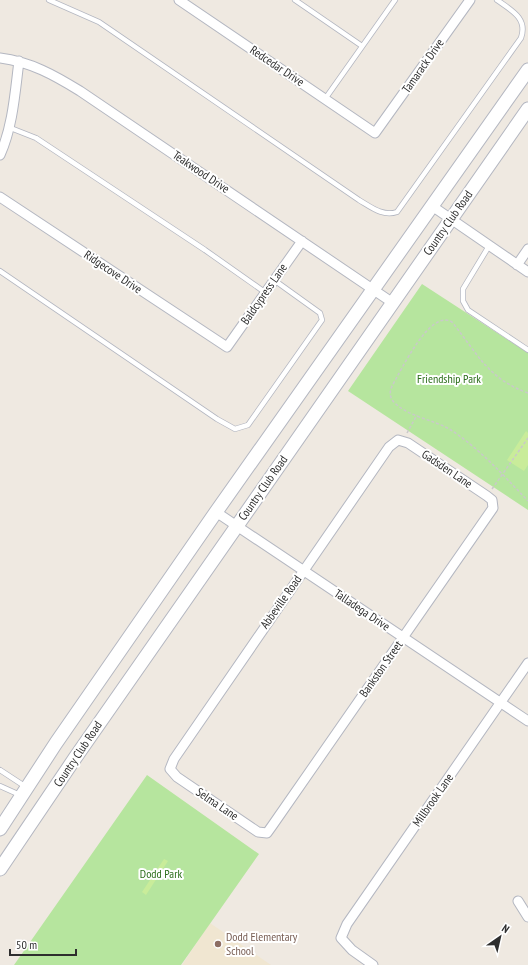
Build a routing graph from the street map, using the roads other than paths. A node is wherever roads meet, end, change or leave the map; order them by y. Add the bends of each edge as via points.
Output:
1 (49, 0) edge
2 (179, 0) edge
3 (295, 0) edge
4 (395, 0) edge
5 (470, 0) edge
6 (497, 0) edge
7 (362, 46) junction
8 (0, 58) edge
9 (19, 61) junction
10 (528, 70) edge
11 (325, 99) junction
12 (528, 109) edge
13 (8, 127) junction
14 (375, 133) joint
15 (0, 155) edge
16 (0, 197) edge
17 (432, 206) junction
18 (451, 219) junction
19 (302, 241) junction
20 (489, 246) junction
21 (528, 249) edge
22 (517, 265) junction
23 (0, 271) edge
24 (528, 272) edge
25 (274, 280) junction
26 (374, 290) junction
27 (266, 293) junction
28 (393, 303) junction
29 (227, 347) joint
30 (528, 350) edge
31 (398, 440) joint
32 (494, 504) joint
33 (216, 512) junction
34 (237, 526) junction
35 (303, 570) junction
36 (403, 638) junction
37 (528, 663) edge
38 (501, 703) junction
39 (528, 721) edge
40 (170, 768) joint
41 (0, 770) edge
42 (0, 786) edge
43 (25, 792) junction
44 (44, 804) junction
45 (0, 829) edge
46 (267, 833) joint
47 (0, 869) edge
48 (518, 901) dead end
49 (528, 918) edge
50 (373, 965) edge

1 - 6 lane via 99,22 359,200 381,213 390,215 397,212 525,30 524,23 517,15
2 - 11 street, Redcedar Drive
3 - 7 lane
4 - 7 lane
5 - 14 street, Tamarack Drive
7 - 11 lane
8 - 9 street, Teakwood Drive
9 - 13 street
9 - 19 street, Teakwood Drive via 43,69 80,90
10 - 17 main road, Country Club Road
11 - 14 street, Redcedar Drive
12 - 18 main road, Country Club Road
13 - 15 street
13 - 27 lane via 36,138
16 - 29 street, Ridgecove Drive
17 - 18 street
17 - 26 main road, Country Club Road
18 - 20 street
18 - 28 main road, Country Club Road
19 - 25 street, Baldcypress Lane
19 - 26 street, Teakwood Drive
20 - 22 street
20 - 30 lane via 463,289 463,301 468,310
21 - 22 street
22 - 24 street
23 - 25 lane via 235,429 248,425 322,320 320,313
25 - 27 street, Baldcypress Lane
26 - 28 street, Teakwood Drive
26 - 33 main road, Country Club Road
27 - 29 street, Baldcypress Lane
28 - 34 main road, Country Club Road
31 - 32 street, Gadsden Lane via 408,443 487,496
31 - 35 street, Abbeville Road via 389,447
32 - 36 street, Bankston Street via 491,512
33 - 34 street, Talladega Drive
33 - 43 main road, Country Club Road
34 - 35 street, Talladega Drive
34 - 44 main road, Country Club Road
35 - 36 street, Talladega Drive
35 - 40 street, Abbeville Road
36 - 38 street, Talladega Drive
36 - 46 street, Bankston Street
37 - 38 street, Millbrook Lane
38 - 39 street, Talladega Drive
38 - 50 street, Millbrook Lane via 347,924 341,938 352,950
40 - 46 street, Selma Lane via 177,777 258,832
41 - 43 lane
42 - 43 lane
43 - 44 main road
43 - 45 main road, Country Club Road
44 - 47 main road, Country Club Road
48 - 49 street

